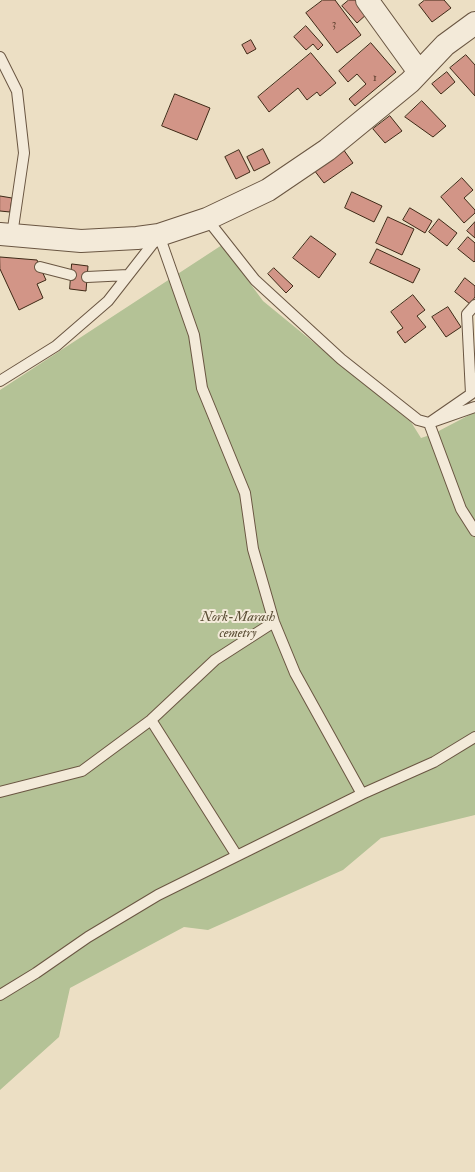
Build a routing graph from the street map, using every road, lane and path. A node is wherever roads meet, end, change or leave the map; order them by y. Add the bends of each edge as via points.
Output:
1 (367, 0) edge
2 (475, 23) edge
3 (0, 57) edge
4 (419, 72) junction
5 (207, 219) junction
6 (6, 235) edge
7 (159, 235) junction
8 (40, 267) dead end
9 (71, 275) dead end
10 (128, 275) junction
11 (87, 277) dead end
12 (475, 305) edge
13 (0, 381) edge
14 (475, 407) edge
15 (430, 423) junction
16 (475, 531) edge
17 (274, 622) junction
18 (151, 720) junction
19 (475, 737) edge
20 (0, 792) edge
21 (362, 794) junction
22 (237, 856) junction
23 (0, 995) edge

1 - 4 street
2 - 4 street via 445,45
3 - 6 lane via 17,91 24,153
4 - 5 street via 327,150 268,190
5 - 7 street
5 - 15 lane via 255,280 341,359 418,420
6 - 7 street via 81,241
7 - 10 lane
7 - 17 lane via 194,335 202,388 245,493 253,549
8 - 9 lane
10 - 11 lane
10 - 13 lane via 108,301 56,346
12 - 15 lane via 467,314 471,394
14 - 15 lane
15 - 16 lane via 461,509
17 - 18 lane via 215,660
17 - 21 lane via 294,673
18 - 20 lane via 82,771
18 - 22 lane
19 - 21 lane via 434,762
21 - 22 lane
22 - 23 lane via 158,895

